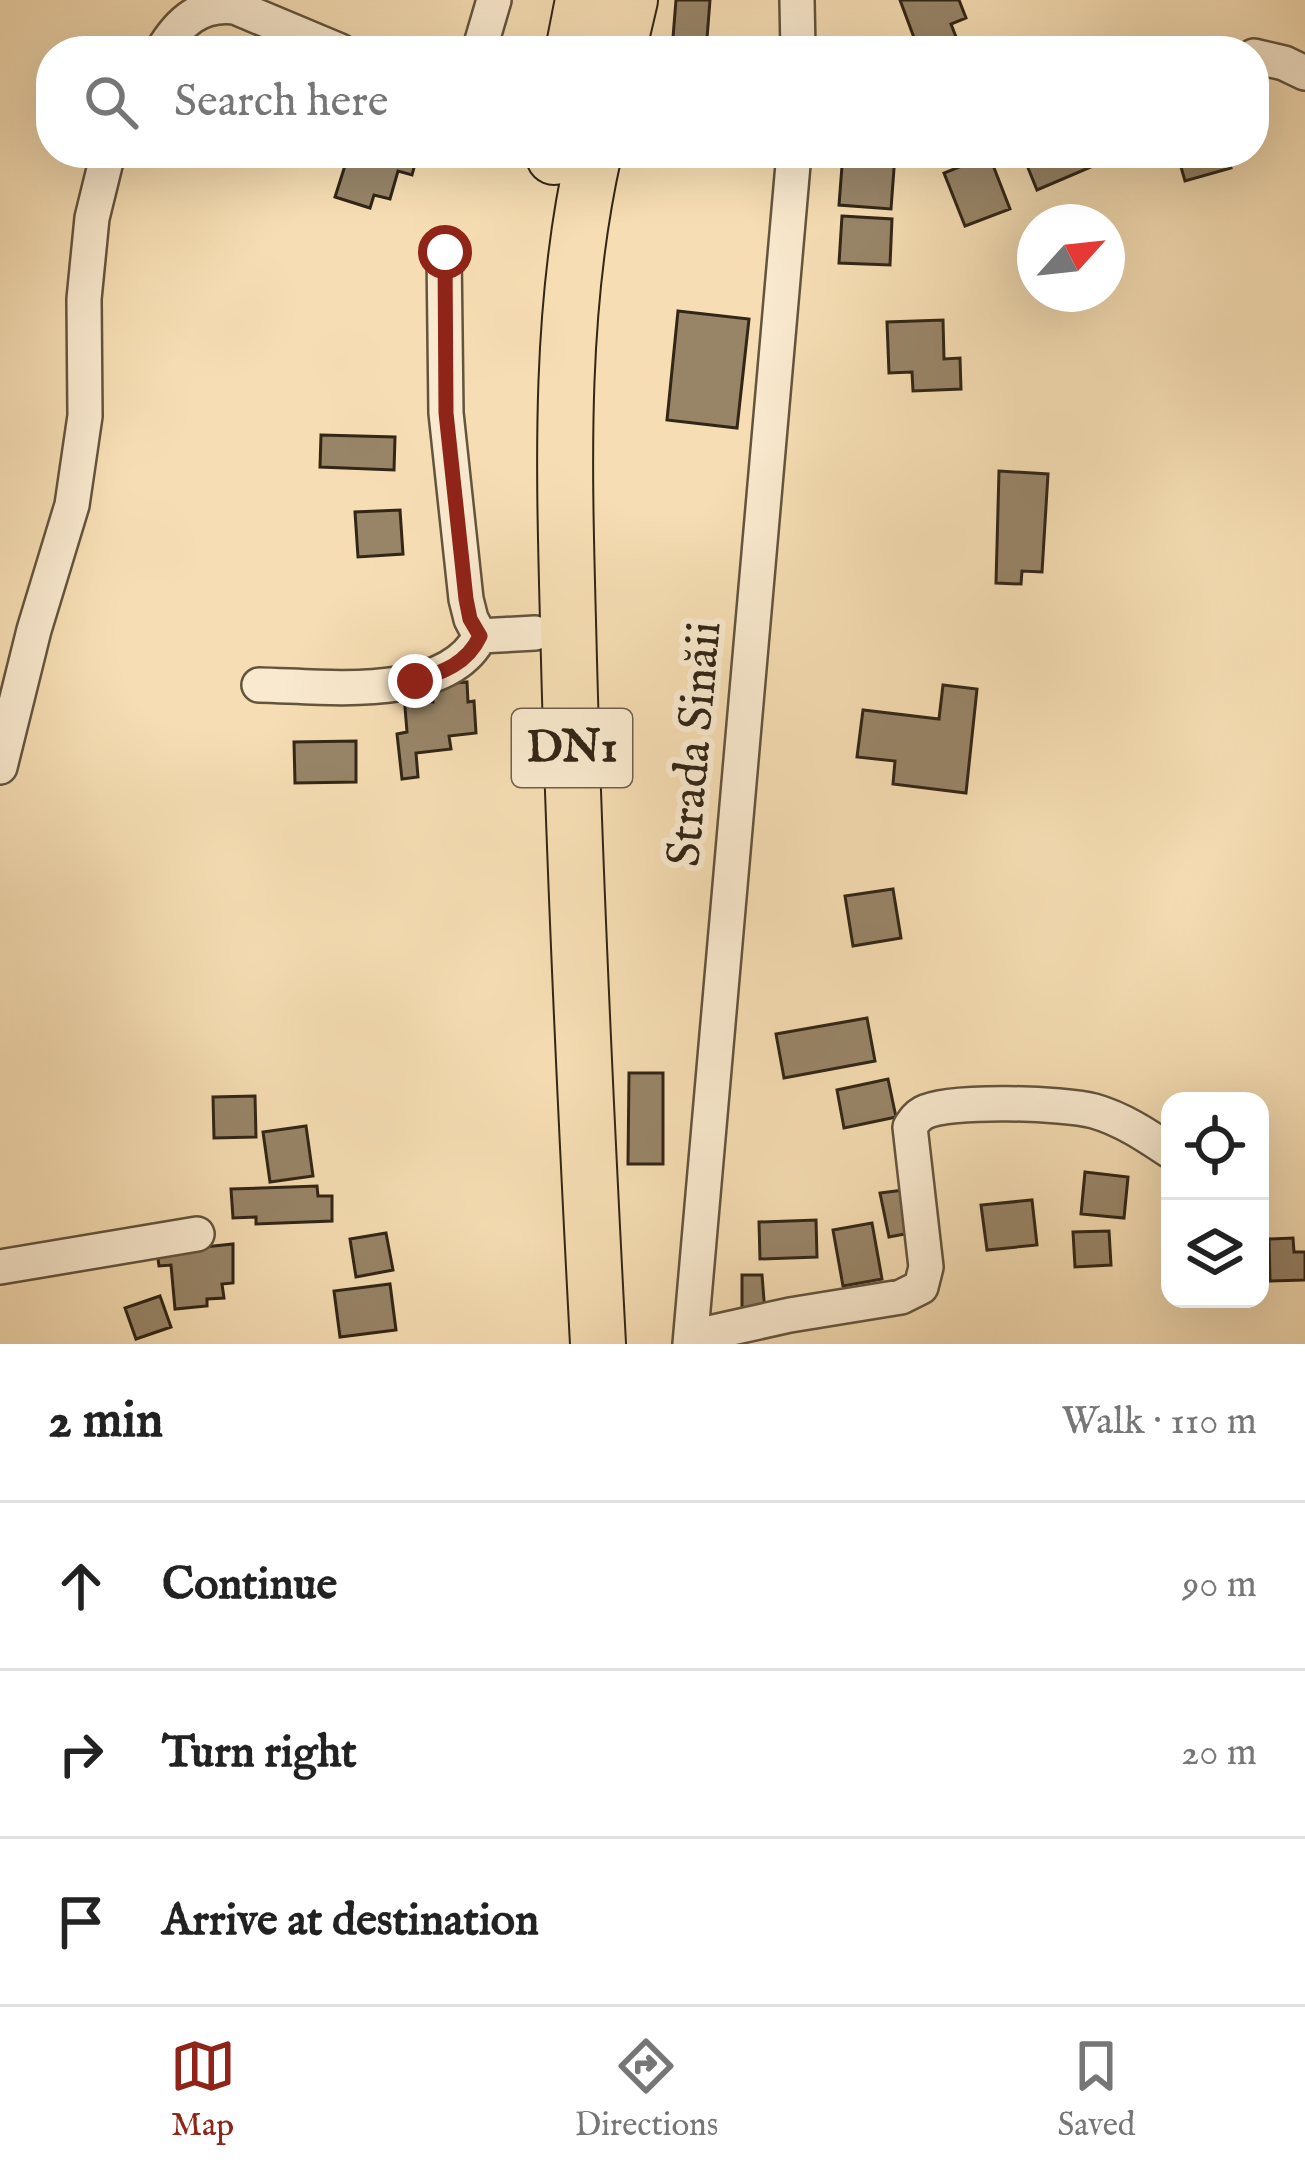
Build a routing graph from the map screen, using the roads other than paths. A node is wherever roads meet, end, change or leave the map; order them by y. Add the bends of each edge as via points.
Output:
1 (494, 0) edge
2 (558, 0) edge
3 (584, 0) edge
4 (630, 0) edge
5 (797, 0) edge
6 (170, 36) edge
7 (304, 36) edge
8 (483, 36) edge
9 (554, 36) edge
10 (576, 36) edge
11 (622, 36) edge
12 (797, 36) edge
13 (1269, 60) edge
14 (1305, 73) edge
15 (104, 168) edge
16 (560, 168) edge
17 (566, 168) edge
18 (793, 168) edge
19 (445, 252) dead end
20 (535, 633) junction
21 (480, 636) junction
22 (259, 685) dead end
23 (0, 767) edge
24 (1161, 1144) edge
25 (197, 1234) dead end
26 (0, 1267) edge
27 (690, 1340) edge
28 (562, 1344) edge
29 (598, 1344) edge

1 - 8 street
2 - 9 highway
3 - 10 highway
4 - 11 highway
5 - 12 street
6 - 7 street via 217,5
13 - 14 street
15 - 23 street via 84,299 85,416 72,506
16 - 20 highway, DN1 via 543,230 533,350
17 - 29 highway, DN1 via 578,235 565,460
18 - 27 street, Strada Sinăii
19 - 21 street via 446,413 466,599
20 - 21 street
20 - 28 highway, DN1
21 - 22 street via 449,669 415,681
24 - 27 street via 1092,1110 1004,1102 923,1113 910,1127 926,1267 921,1287
25 - 26 street

